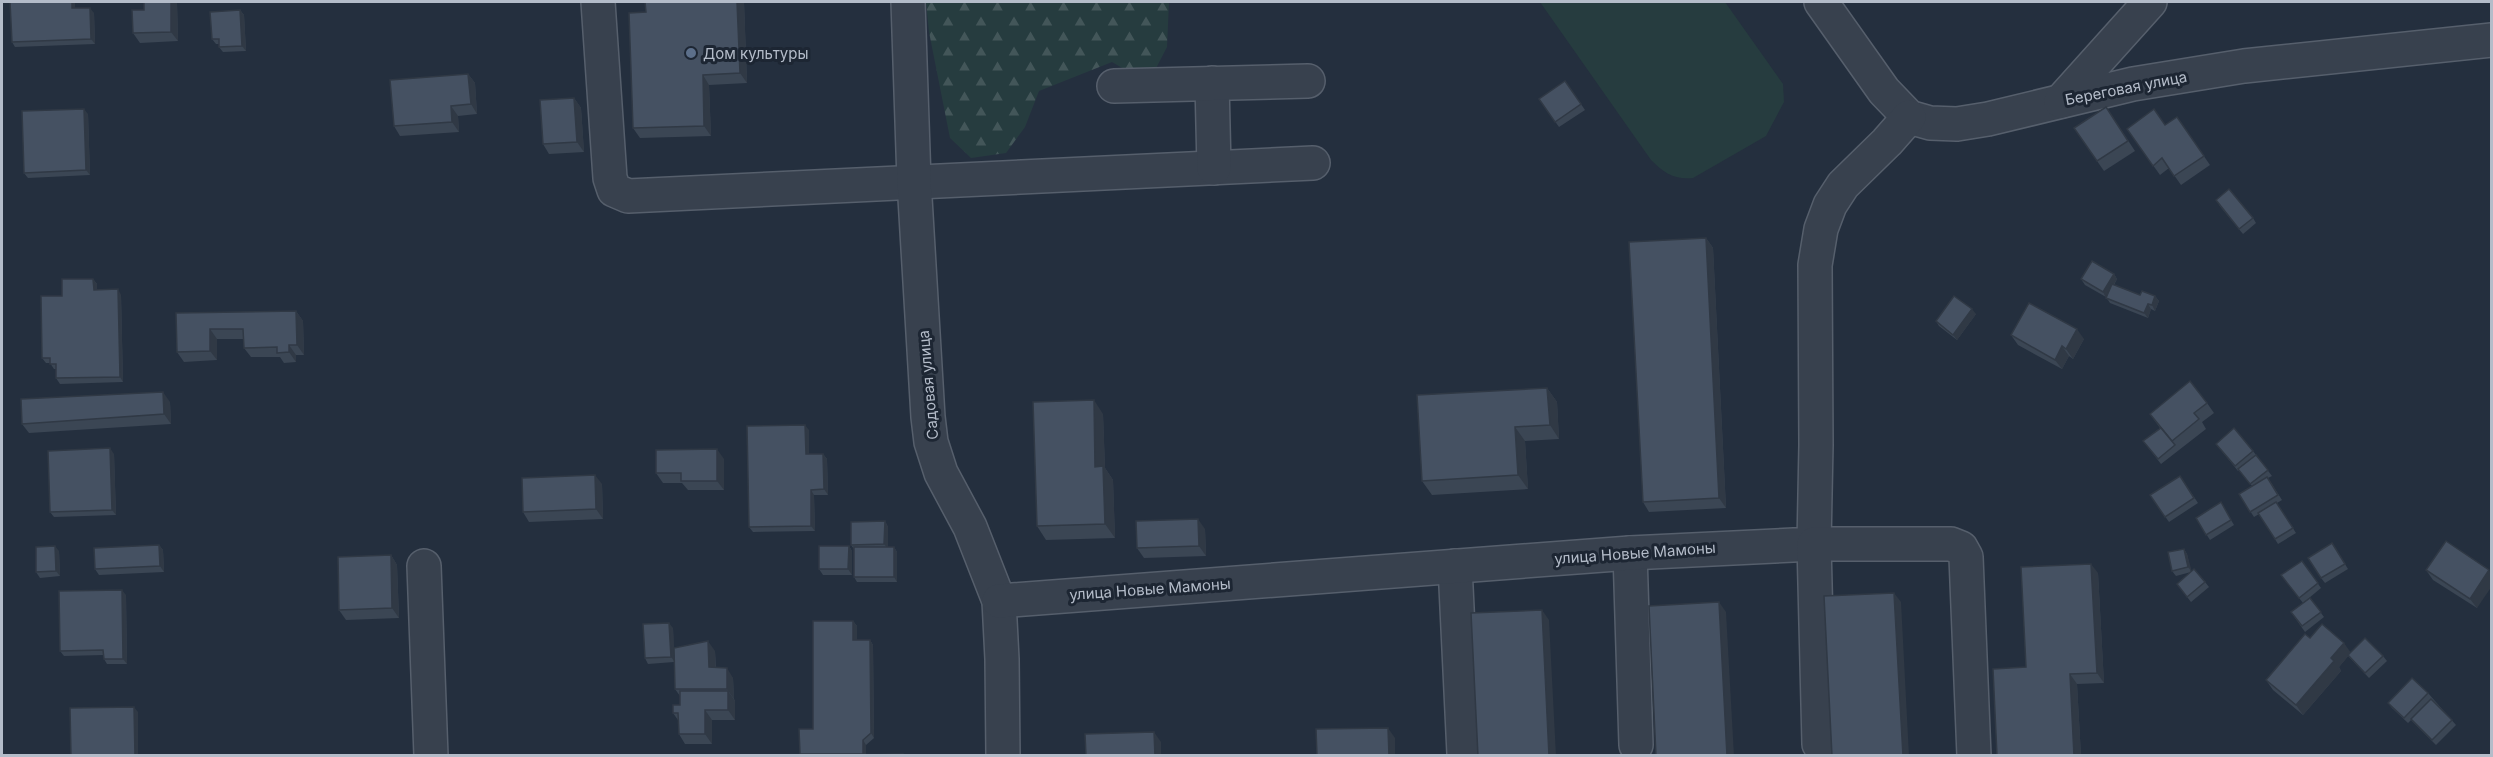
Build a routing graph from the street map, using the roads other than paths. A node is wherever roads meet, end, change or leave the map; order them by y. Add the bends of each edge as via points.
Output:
1 (598, 2) edge
2 (908, 2) edge
3 (1821, 2) edge
4 (2150, 2) edge
5 (2492, 40) edge
6 (1308, 81) dead end
7 (1212, 84) junction
8 (1114, 86) dead end
9 (2061, 101) junction
10 (1909, 117) junction
11 (1313, 163) dead end
12 (1214, 168) junction
13 (914, 181) junction
14 (1814, 544) junction
15 (1630, 553) junction
16 (424, 566) dead end
17 (1455, 566) junction
18 (999, 601) junction
19 (1819, 744) dead end
20 (1636, 745) dead end
21 (1464, 754) edge
22 (431, 756) edge
23 (1003, 756) edge
24 (1974, 756) edge

1 - 13 street via 614,190 628,196
2 - 13 street, Садовая улица
3 - 10 street via 1884,91
4 - 9 street
5 - 9 street, Береговая улица via 2244,66 2133,84
6 - 7 street
7 - 8 street
7 - 12 street
9 - 10 street, Береговая улица via 1957,124
10 - 14 street via 1843,185 1821,229 1815,265
11 - 12 street
12 - 13 street
13 - 18 street, Садовая улица via 931,442
14 - 15 street, улица Новые Мамоны
14 - 19 street
14 - 24 street, улица Новые Мамоны via 1951,544 1961,549 1966,557
15 - 17 street, улица Новые Мамоны
15 - 20 street
16 - 22 street
17 - 18 street, улица Новые Мамоны
17 - 21 street
18 - 23 street, Садовая улица

